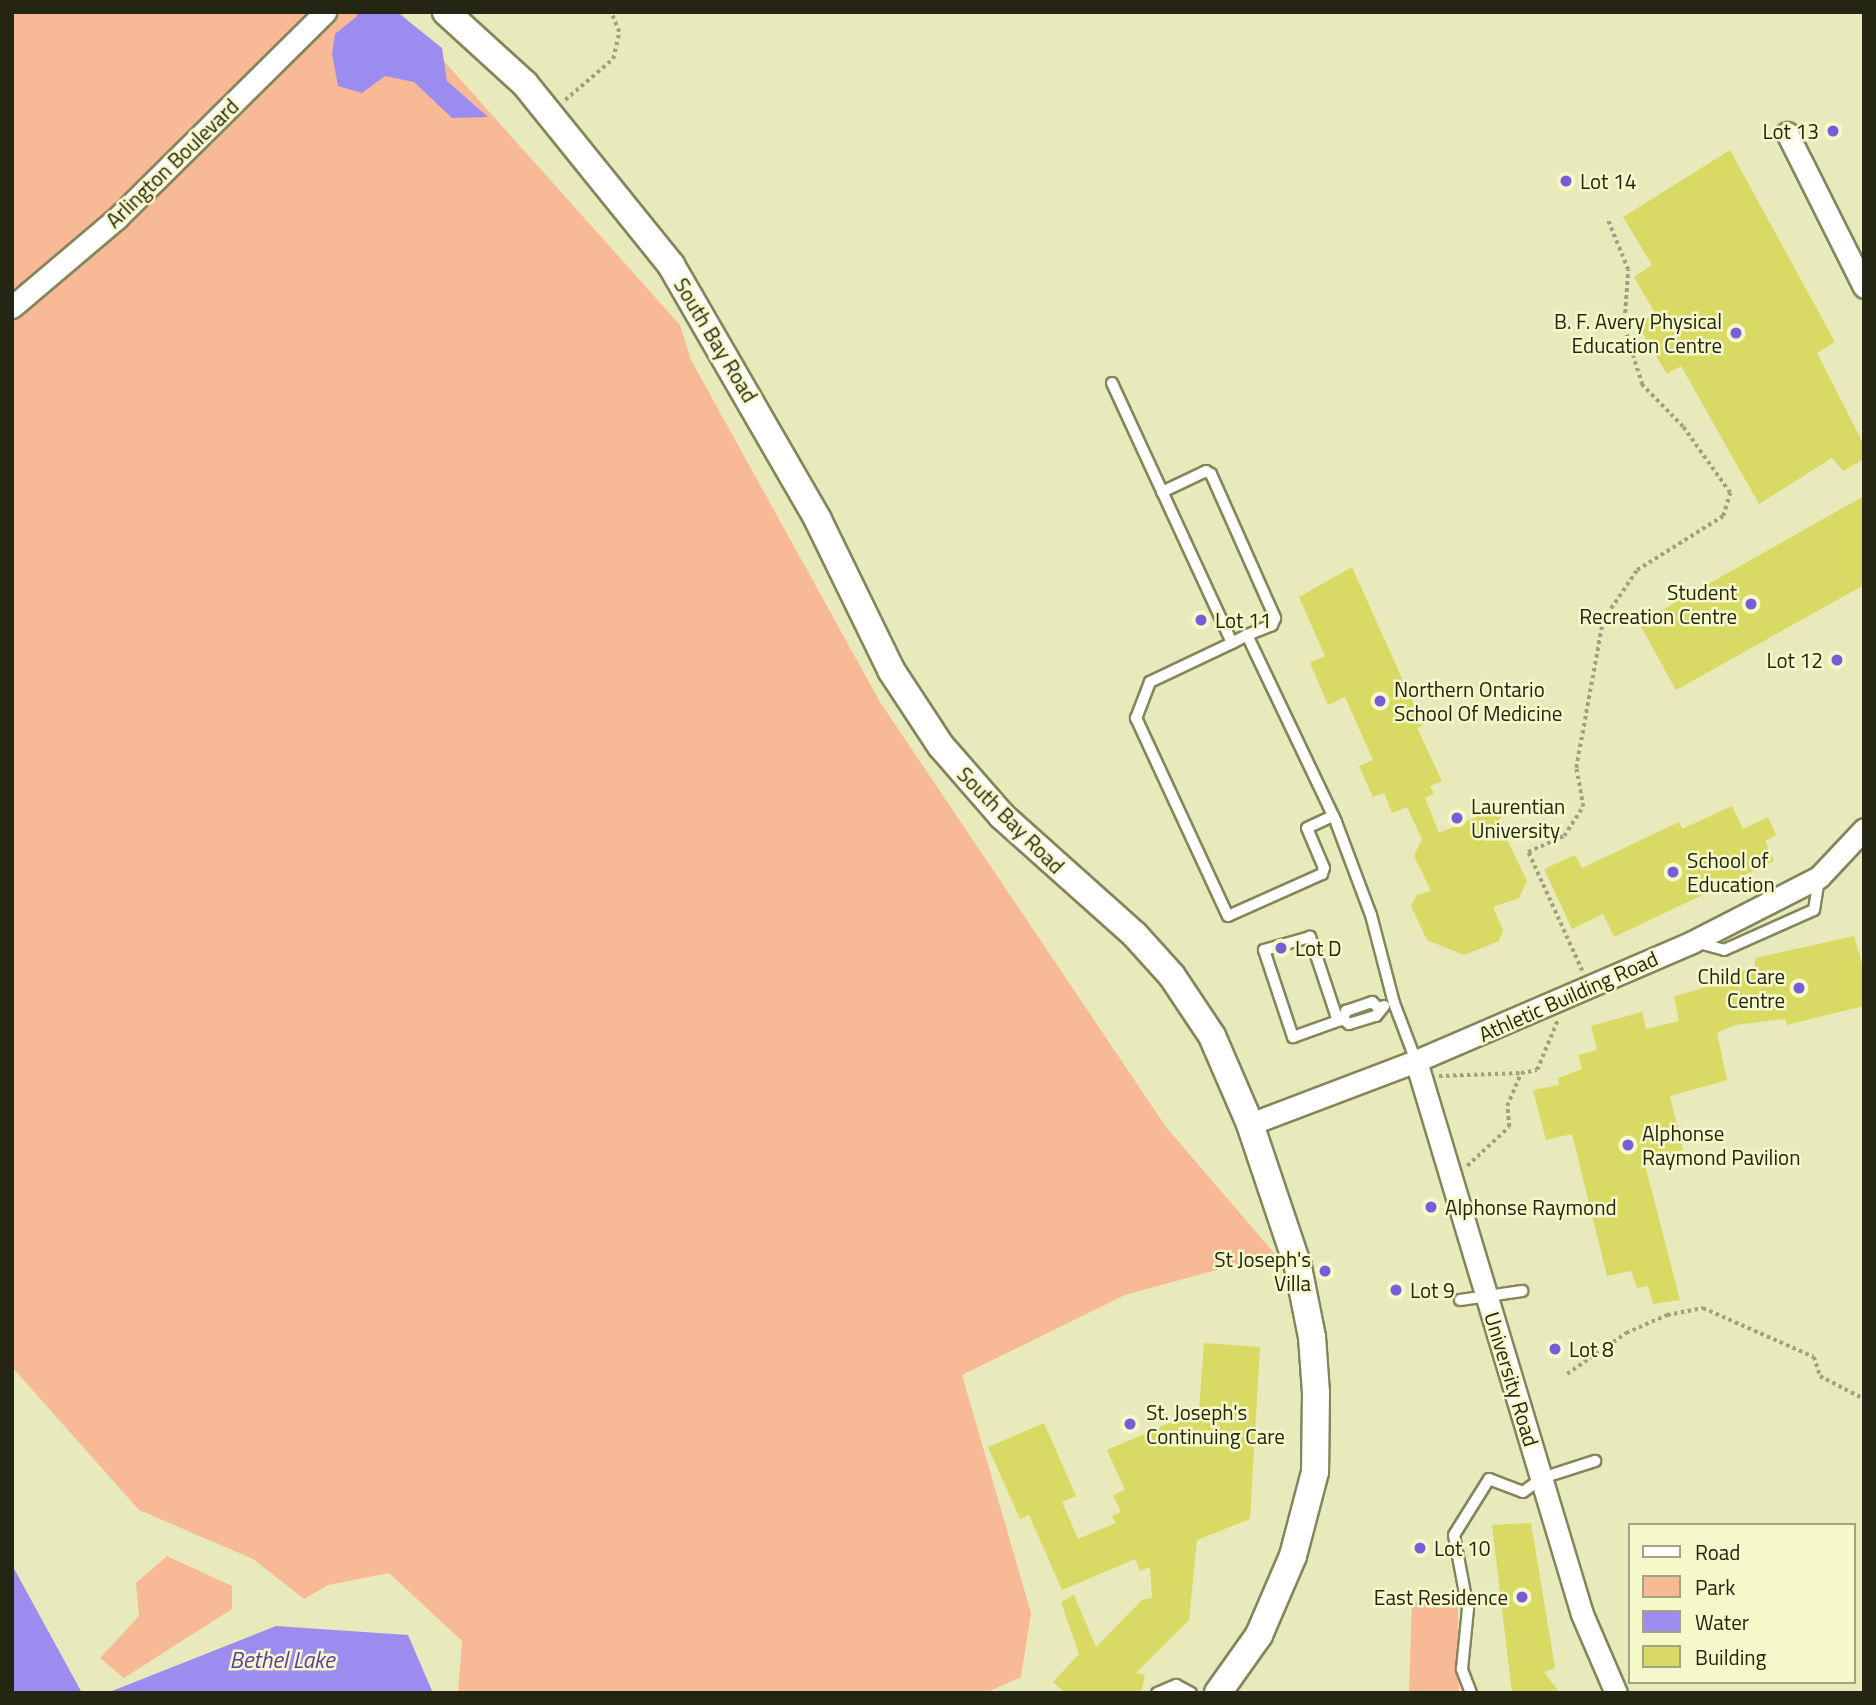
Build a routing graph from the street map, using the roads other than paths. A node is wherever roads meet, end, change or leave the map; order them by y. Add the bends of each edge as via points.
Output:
1 (325, 12) edge
2 (446, 12) edge
3 (1787, 133) dead end
4 (1854, 244) edge
5 (1864, 287) edge
6 (12, 307) edge
7 (1112, 383) dead end
8 (1162, 492) junction
9 (1247, 635) junction
10 (1232, 643) junction
11 (1333, 816) junction
12 (1864, 829) edge
13 (1394, 1003) junction
14 (1340, 1020) junction
15 (1420, 1071) junction
16 (1250, 1124) junction
17 (1522, 1291) dead end
18 (1487, 1296) junction
19 (1460, 1300) dead end
20 (1594, 1461) dead end
21 (1542, 1478) junction
22 (1157, 1693) edge
23 (1191, 1693) edge
24 (1218, 1693) edge
25 (1471, 1693) edge
26 (1616, 1693) edge

1 - 6 street, Arlington Boulevard via 117,218
2 - 16 street, South Bay Road via 549,112 671,265 818,520 891,670 919,716 1002,816 1135,935 1171,976 1212,1036
3 - 4 street
4 - 5 street
7 - 8 lane
8 - 9 lane via 1206,471 1211,474 1275,618 1272,625
8 - 10 lane
9 - 10 lane
9 - 11 lane
10 - 11 lane via 1150,682 1136,718 1228,916 1322,874 1324,868 1307,828
11 - 13 lane via 1371,915
12 - 15 street, Athletic Building Road via 1819,877
13 - 14 lane via 1379,1008 1372,1002 1346,1011
13 - 15 lane
14 - 14 lane via 1290,1035 1264,950 1310,937
15 - 16 street, Athletic Building Road
15 - 18 street, University Road
16 - 24 street, South Bay Road via 1298,1266 1312,1336 1315,1472 1280,1593 1259,1635
17 - 18 lane
18 - 19 lane
18 - 21 street, University Road
20 - 21 lane
21 - 25 lane via 1523,1492 1489,1479 1454,1535 1468,1609 1462,1669
21 - 26 street, University Road via 1582,1615
22 - 23 lane via 1176,1685

